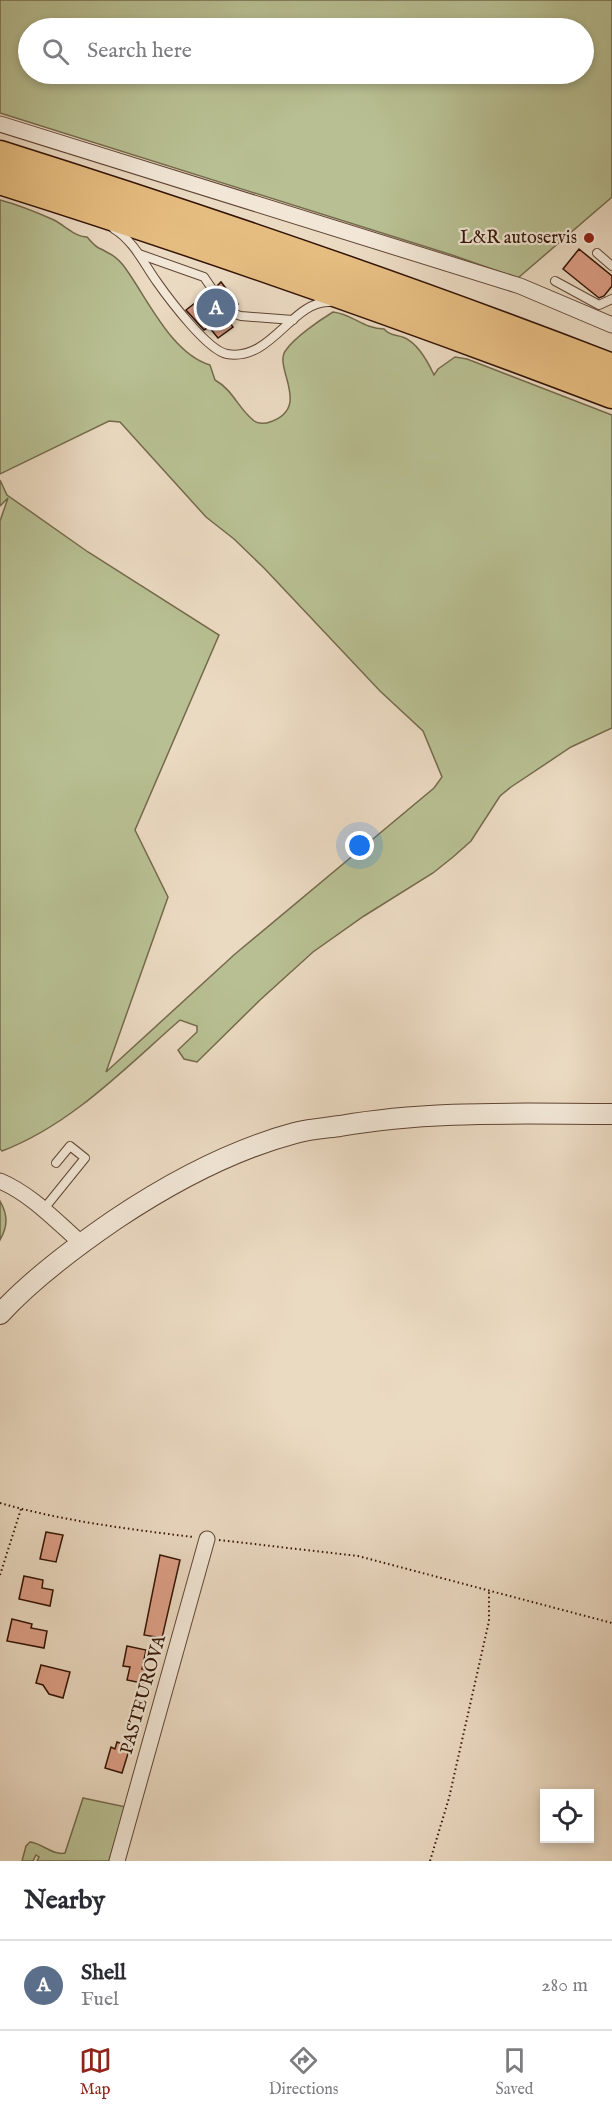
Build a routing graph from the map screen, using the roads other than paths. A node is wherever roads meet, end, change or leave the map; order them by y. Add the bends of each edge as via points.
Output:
1 (0, 124) edge
2 (0, 155) edge
3 (0, 180) edge
4 (37, 192) junction
5 (597, 253) dead end
6 (140, 254) junction
7 (612, 266) edge
8 (555, 281) dead end
9 (612, 299) edge
10 (293, 320) junction
11 (422, 322) junction
12 (612, 326) edge
13 (612, 368) edge
14 (612, 394) edge
15 (612, 1114) edge
16 (56, 1163) dead end
17 (0, 1181) edge
18 (43, 1210) junction
19 (81, 1243) junction
20 (0, 1314) edge
21 (207, 1539) road end
22 (117, 1861) edge

1 - 12 street via 520,286
2 - 13 highway via 220,226
3 - 4 highway
4 - 6 lane via 118,231
4 - 11 highway via 213,248
5 - 7 lane
6 - 10 lane via 204,278 228,312
6 - 10 lane via 157,282 200,334 223,354 249,354
8 - 9 lane via 599,305
10 - 11 lane via 311,305 338,302
11 - 14 highway
15 - 19 street via 429,1115 296,1133 193,1173
16 - 18 lane via 70,1146 85,1158
17 - 18 street
18 - 19 street
19 - 20 street
21 - 22 street, PASTEUROVA

